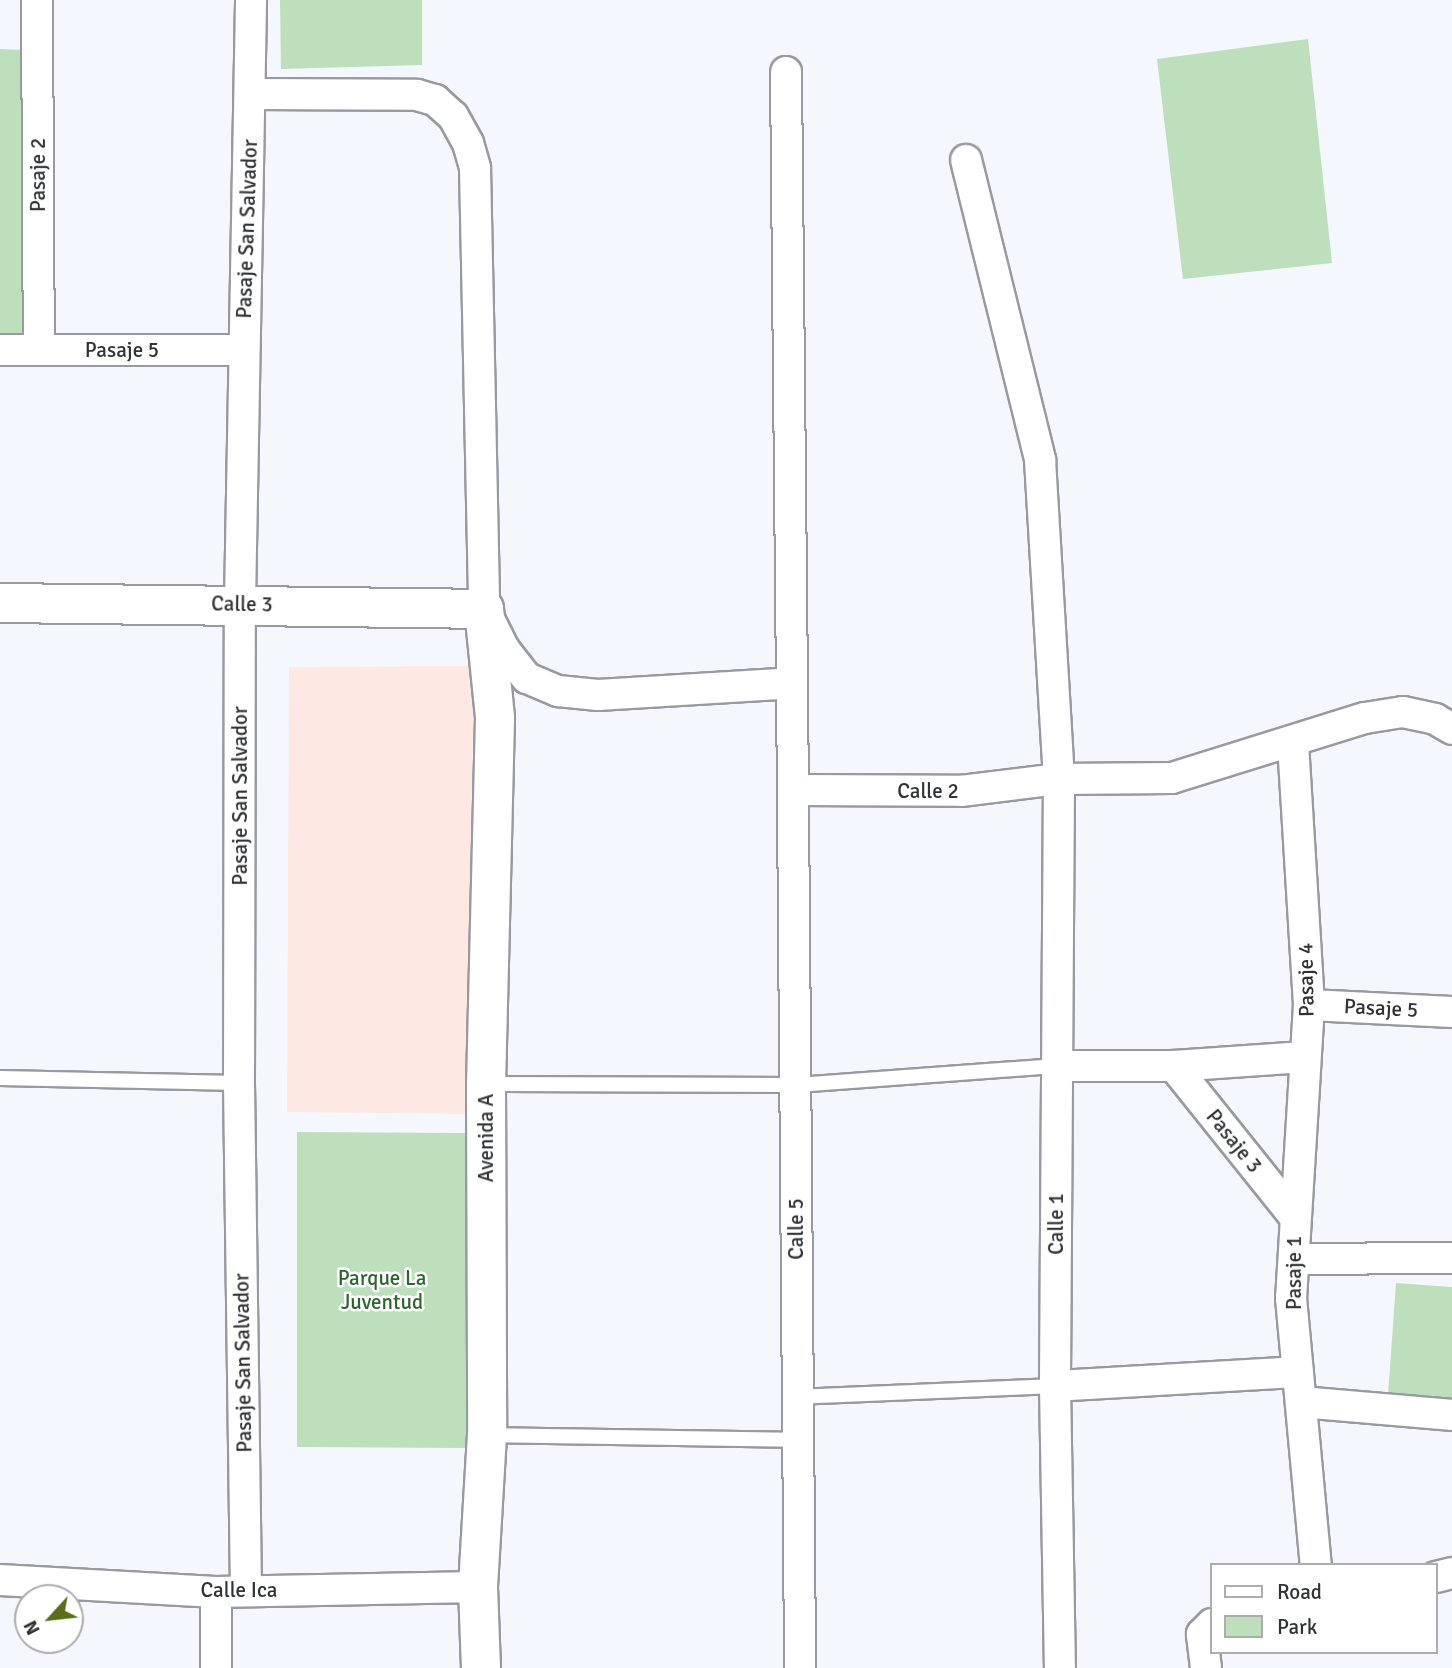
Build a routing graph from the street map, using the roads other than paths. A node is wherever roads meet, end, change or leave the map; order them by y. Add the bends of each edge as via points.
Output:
1 (37, 0) edge
2 (251, 0) edge
3 (786, 72) dead end
4 (251, 94) junction
5 (966, 160) dead end
6 (39, 349) junction
7 (0, 350) edge
8 (244, 350) junction
9 (0, 603) edge
10 (240, 603) junction
11 (484, 609) junction
12 (792, 683) junction
13 (1452, 729) edge
14 (1293, 743) junction
15 (1059, 779) junction
16 (795, 790) junction
17 (1309, 1005) junction
18 (1452, 1012) edge
19 (1304, 1057) junction
20 (1057, 1066) junction
21 (1174, 1066) junction
22 (0, 1078) edge
23 (239, 1083) junction
24 (486, 1084) junction
25 (797, 1085) junction
26 (1294, 1216) junction
27 (1452, 1258) edge
28 (1297, 1259) junction
29 (1298, 1372) junction
30 (1055, 1386) junction
31 (796, 1397) junction
32 (1301, 1402) junction
33 (1452, 1415) edge
34 (487, 1435) junction
35 (799, 1440) junction
36 (1316, 1563) edge
37 (0, 1580) edge
38 (478, 1587) junction
39 (246, 1591) junction
40 (216, 1592) junction
41 (1210, 1625) edge
42 (216, 1668) edge
43 (481, 1668) edge
44 (800, 1668) edge
45 (1060, 1668) edge
46 (1206, 1668) edge

1 - 6 street, Pasaje 2
2 - 4 street, Pasaje San Salvador
3 - 12 street, Calle 5
4 - 8 street, Pasaje San Salvador
4 - 11 street via 417,95 435,100 453,116 468,143 475,168
5 - 15 street, Calle 1 via 1040,460
6 - 7 street, Pasaje 5
6 - 8 street, Pasaje 5
8 - 10 street, Pasaje San Salvador
9 - 10 main road, Calle 3
10 - 11 main road, Calle 3
10 - 23 street, Pasaje San Salvador
11 - 12 street via 504,649 527,678 558,691 640,694
11 - 24 main road, Avenida A via 495,718
12 - 16 street, Calle 5
13 - 14 street, Calle 2 via 1435,719 1404,712 1364,718
14 - 15 street, Calle 2 via 1171,778
14 - 17 street, Pasaje 4
15 - 16 street, Calle 2 via 961,791
15 - 20 street, Calle 1
16 - 25 street, Calle 5
17 - 18 street, Pasaje 5
17 - 19 street, Pasaje 4
19 - 21 street
19 - 26 street, Pasaje 4
20 - 21 street
20 - 25 lane
20 - 30 street, Calle 1
21 - 26 street, Pasaje 3
22 - 23 lane
23 - 39 street, Pasaje San Salvador
24 - 25 lane
24 - 34 main road, Avenida A
25 - 31 street, Calle 5
26 - 28 street, Pasaje 1
27 - 28 street
28 - 29 street, Pasaje 1 via 1291,1297
29 - 30 street
29 - 32 street, Pasaje 1
30 - 31 lane
30 - 45 street, Calle 1
31 - 35 street, Calle 5
32 - 33 street
32 - 36 street, Pasaje 1
34 - 35 lane
34 - 38 main road, Avenida A
35 - 44 street, Calle 5
37 - 40 street, Calle Ica
38 - 39 street, Calle Ica
38 - 43 main road, Avenida A
39 - 40 street, Calle Ica
40 - 42 street
41 - 46 street via 1202,1634

